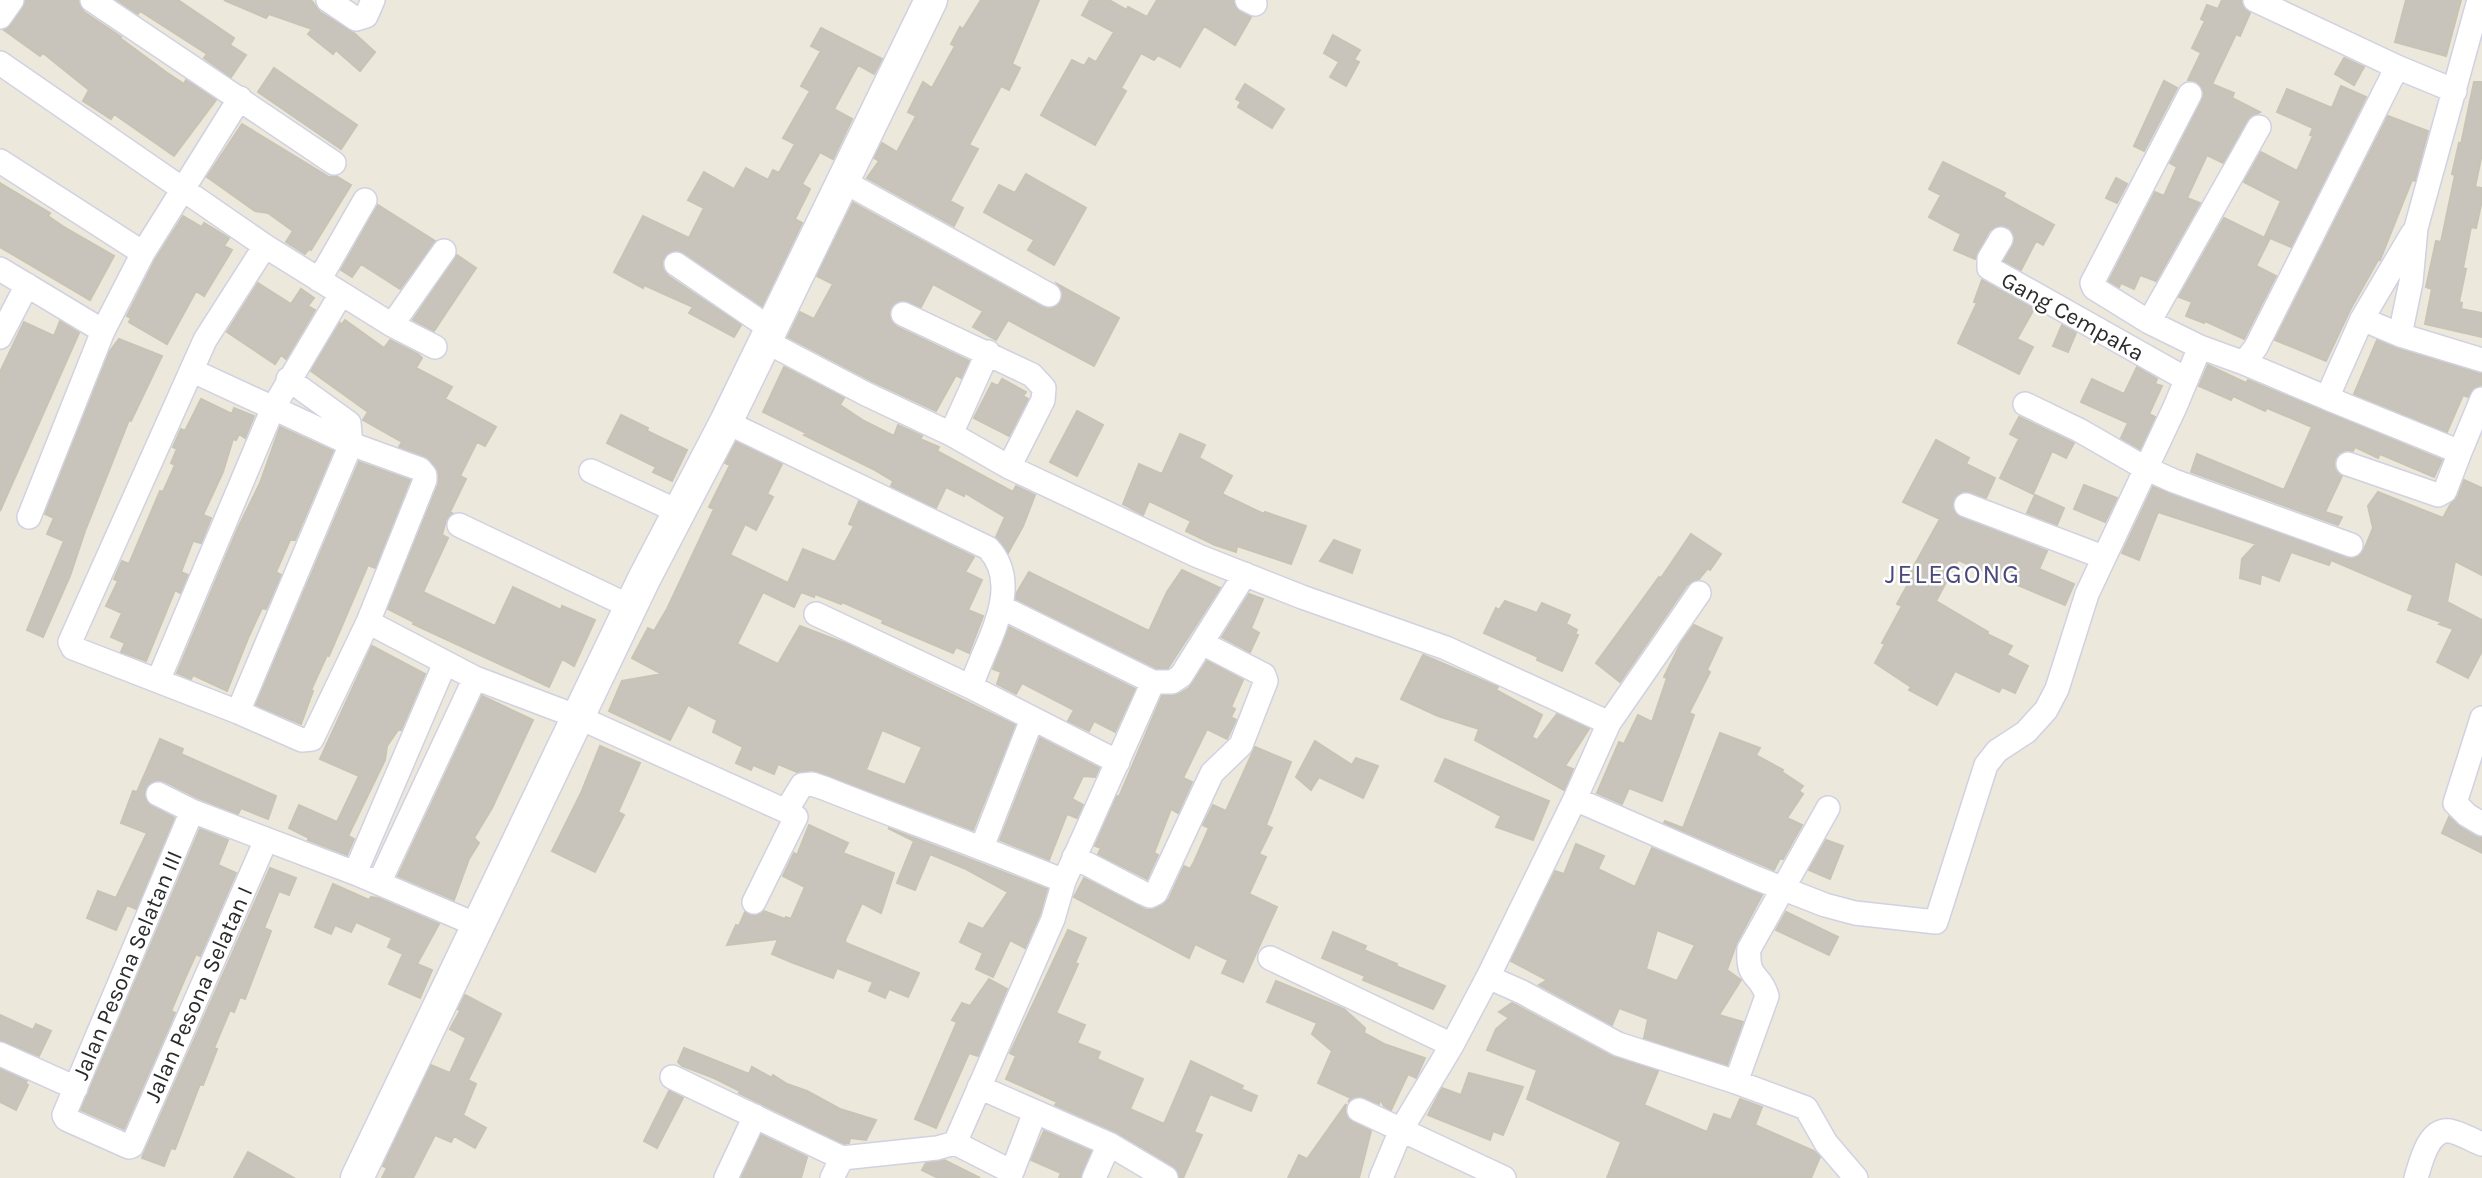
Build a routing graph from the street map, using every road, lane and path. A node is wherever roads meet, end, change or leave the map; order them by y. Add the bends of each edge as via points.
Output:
1 (12, 0) edge
2 (92, 0) edge
3 (328, 0) edge
4 (373, 0) edge
5 (931, 0) edge
6 (2255, 0) edge
7 (2479, 0) edge
8 (0, 17) edge
9 (0, 63) edge
10 (2397, 67) junction
11 (2455, 91) junction
12 (2190, 94) dead end
13 (240, 98) junction
14 (2259, 127) dead end
15 (0, 161) edge
16 (334, 163) dead end
17 (843, 181) junction
18 (183, 188) junction
19 (365, 200) dead end
20 (2416, 228) junction
21 (2001, 239) dead end
22 (265, 246) junction
23 (444, 251) dead end
24 (143, 253) junction
25 (676, 264) dead end
26 (0, 270) edge
27 (319, 280) junction
28 (27, 285) junction
29 (341, 294) junction
30 (1049, 295) dead end
31 (903, 314) dead end
32 (2362, 319) junction
33 (2149, 322) junction
34 (392, 325) junction
35 (103, 331) junction
36 (768, 335) junction
37 (2400, 335) junction
38 (0, 337) edge
39 (435, 347) dead end
40 (2200, 347) junction
41 (988, 352) junction
42 (2482, 360) edge
43 (2244, 363) junction
44 (193, 370) junction
45 (288, 379) junction
46 (2186, 379) junction
47 (2327, 398) junction
48 (2482, 400) edge
49 (2025, 404) dead end
50 (273, 408) junction
51 (726, 422) junction
52 (951, 434) junction
53 (351, 444) junction
54 (2460, 452) junction
55 (2348, 464) dead end
56 (1009, 467) junction
57 (2145, 468) junction
58 (591, 471) dead end
59 (1966, 505) dead end
60 (679, 512) junction
61 (29, 516) dead end
62 (458, 525) dead end
63 (2351, 545) dead end
64 (2103, 557) junction
65 (1245, 574) junction
66 (1699, 593) dead end
67 (631, 607) junction
68 (1001, 607) junction
69 (816, 614) dead end
70 (368, 622) junction
71 (1202, 643) junction
72 (445, 663) junction
73 (475, 678) junction
74 (158, 681) junction
75 (1153, 682) junction
76 (971, 687) junction
77 (238, 712) junction
78 (578, 716) junction
79 (2482, 718) edge
80 (1032, 719) junction
81 (1609, 723) junction
82 (1118, 762) junction
83 (158, 794) dead end
84 (1575, 799) junction
85 (1828, 808) dead end
86 (192, 811) junction
87 (786, 811) junction
88 (2482, 824) edge
89 (266, 840) junction
90 (982, 847) junction
91 (1074, 857) junction
92 (355, 873) junction
93 (1064, 881) junction
94 (379, 883) junction
95 (1782, 888) junction
96 (754, 902) dead end
97 (477, 925) junction
98 (1270, 958) dead end
99 (1488, 978) junction
100 (1452, 1045) junction
101 (0, 1054) edge
102 (672, 1077) dead end
103 (1737, 1082) junction
104 (979, 1087) junction
105 (76, 1088) junction
106 (1359, 1110) dead end
107 (1035, 1112) junction
108 (755, 1116) junction
109 (66, 1119) joint
110 (1401, 1130) junction
111 (955, 1143) junction
112 (1109, 1144) junction
113 (2482, 1144) edge
114 (837, 1168) edge
115 (1017, 1175) edge
116 (357, 1178) edge
117 (726, 1178) edge
118 (1094, 1178) edge
119 (1166, 1178) edge
120 (1381, 1178) edge
121 (1504, 1178) edge
122 (1856, 1178) edge
123 (2416, 1178) edge

1 - 8 street
2 - 13 street
3 - 4 street via 356,19 366,16
5 - 17 street
6 - 10 street
7 - 11 street
9 - 18 street
10 - 11 street
10 - 43 street
11 - 20 street
12 - 33 street via 2092,283
13 - 16 street
13 - 18 street
14 - 33 street
15 - 24 street
17 - 30 street
17 - 36 street
18 - 22 street
18 - 24 street
19 - 27 street
20 - 32 street
20 - 37 street
21 - 46 street, Gang Cempaka via 1989,268
22 - 27 street
22 - 44 street via 216,322
23 - 34 street
24 - 35 street
25 - 36 street
26 - 28 street
27 - 29 street
28 - 35 street
28 - 38 street
29 - 34 street
29 - 45 street
31 - 41 street
32 - 37 street
32 - 47 street
33 - 40 street
34 - 39 street
35 - 61 street
36 - 51 street
36 - 52 street via 866,394
37 - 42 street
40 - 43 street
40 - 46 street
41 - 52 street
41 - 56 street via 1032,375 1044,388 1043,400
43 - 47 street
44 - 50 street
44 - 74 street via 70,642 73,648
45 - 50 street
45 - 53 street via 349,423
46 - 57 street
47 - 54 street
48 - 54 street
49 - 57 street
50 - 53 street
50 - 74 street
51 - 60 street
51 - 68 street via 988,548 1002,568
52 - 56 street
53 - 70 street via 420,469 425,475
53 - 77 street
54 - 55 street via 2445,491 2438,495
56 - 65 street
57 - 63 street
57 - 64 street
58 - 60 street
59 - 64 street
60 - 67 street
62 - 67 street
64 - 95 street via 2046,710 1986,765 1940,918 1936,922 1855,913
65 - 71 street
65 - 81 street via 1446,648
66 - 81 street
67 - 78 street
68 - 75 street
68 - 76 street
69 - 76 street
70 - 72 street
70 - 77 street via 312,739 302,740
71 - 75 street via 1177,680
71 - 91 street via 1264,675 1266,681 1241,746 1212,773 1156,893 1143,893
72 - 73 street
72 - 92 street
73 - 78 street
73 - 94 street
74 - 77 street
75 - 82 street
76 - 80 street
78 - 87 street
78 - 97 street
79 - 88 street via 2455,803
80 - 82 street
80 - 90 street
81 - 84 street
82 - 91 street
83 - 86 street
84 - 95 street
84 - 99 street
85 - 95 street
86 - 89 street
86 - 105 street, Jalan Pesona Selatan III
87 - 90 street via 798,789 811,784
87 - 96 street via 796,817
89 - 92 street
89 - 109 street, Jalan Pesona Selatan I via 132,1146
90 - 93 street
91 - 93 street
92 - 94 street
93 - 104 street via 1053,919
94 - 97 street
95 - 103 street via 1749,948 1751,973 1767,996
97 - 116 street
98 - 100 street
99 - 100 street
99 - 103 street via 1618,1045
100 - 110 street
101 - 105 street
102 - 108 street
103 - 122 street via 1805,1108 1826,1143
104 - 107 street
104 - 111 street
105 - 109 street, Jalan Pesona Selatan III
106 - 110 street
107 - 112 street
107 - 115 street
108 - 114 street
108 - 117 street
110 - 120 street
110 - 121 street
111 - 114 street
111 - 115 street
112 - 118 street
112 - 119 street
113 - 123 street via 2449,1131 2438,1132

